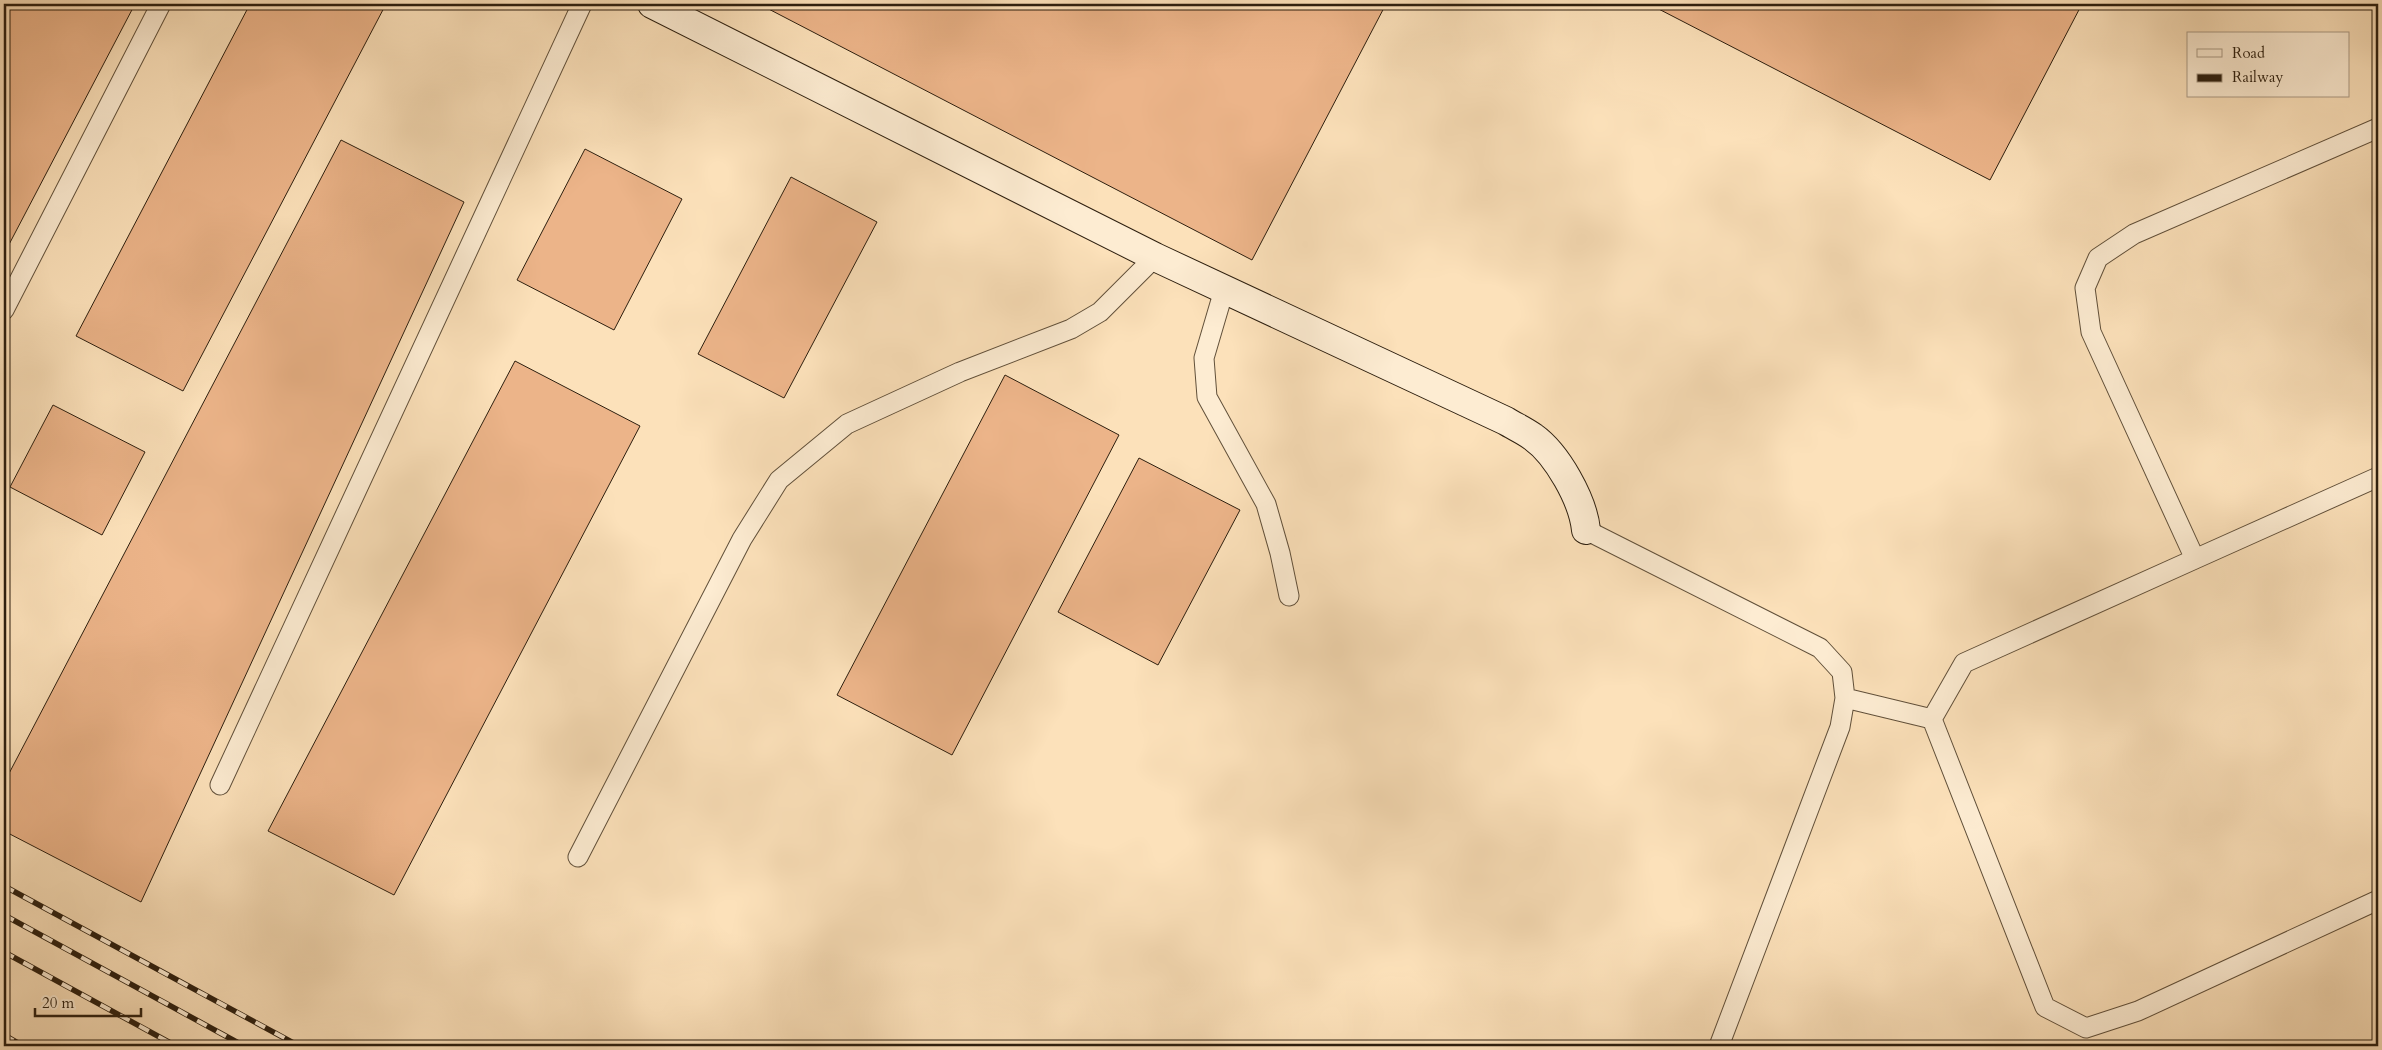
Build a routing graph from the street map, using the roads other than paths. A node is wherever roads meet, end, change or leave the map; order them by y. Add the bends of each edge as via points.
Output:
1 (161, 4) edge
2 (582, 4) edge
3 (652, 4) edge
4 (2378, 128) edge
5 (1155, 257) junction
6 (1224, 290) junction
7 (4, 310) edge
8 (2378, 477) edge
9 (1586, 530) joint
10 (2195, 560) junction
11 (1289, 596) dead end
12 (1845, 698) junction
13 (1932, 719) junction
14 (220, 785) dead end
15 (578, 857) dead end
16 (2378, 900) edge
17 (1719, 1046) edge

1 - 7 lane
2 - 14 lane
3 - 5 street
4 - 10 lane via 2134,234 2098,258 2085,288 2091,332
5 - 6 street
5 - 15 lane via 1100,312 1071,329 960,372 847,424 779,480 742,540
6 - 9 street via 1532,436 1549,451 1561,469 1580,506
6 - 11 lane via 1204,358 1207,397 1266,504
8 - 10 lane
9 - 12 lane via 1820,648 1842,672
10 - 13 lane via 1964,663
12 - 13 lane
12 - 17 lane via 1840,727
13 - 16 lane via 2045,1007 2086,1028 2138,1011

